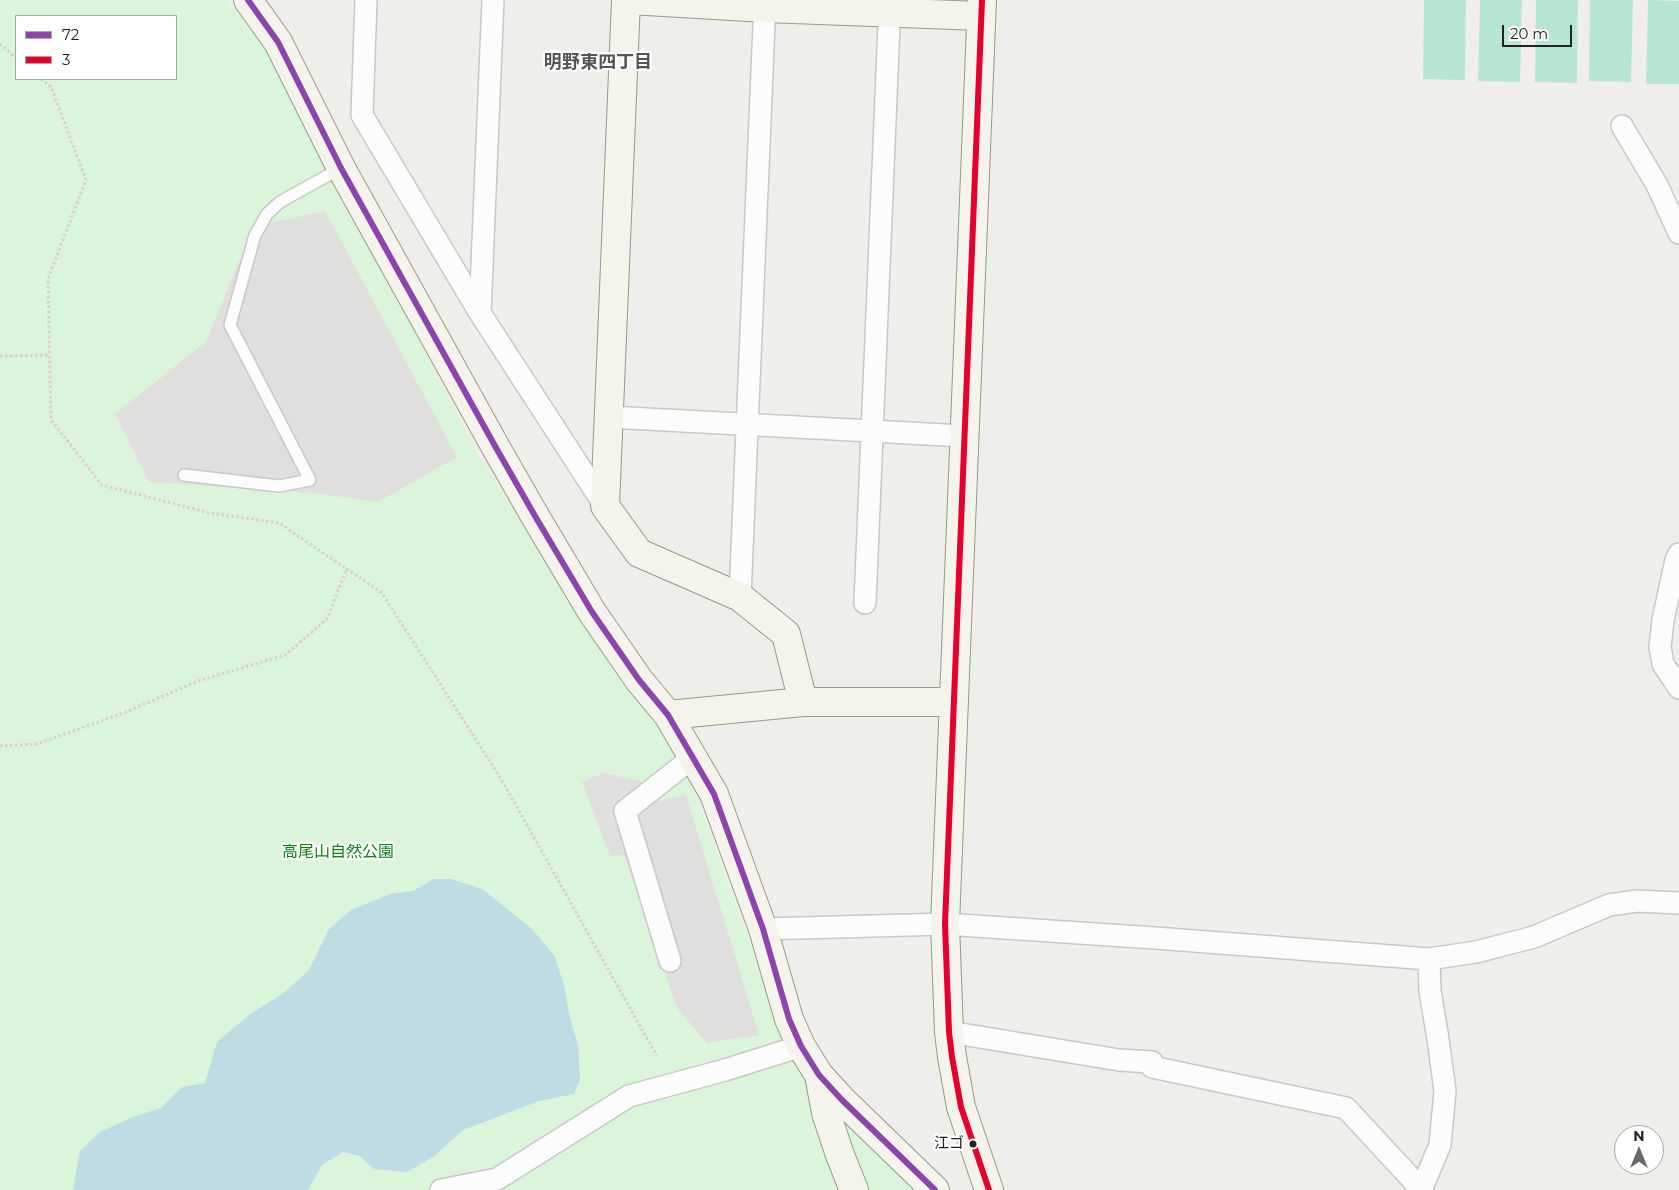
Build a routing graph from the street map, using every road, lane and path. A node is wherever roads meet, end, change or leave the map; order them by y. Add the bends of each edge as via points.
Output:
1 (248, 0) edge
2 (366, 0) edge
3 (493, 0) edge
4 (628, 0) edge
5 (765, 4) edge
6 (890, 6) edge
7 (982, 8) edge
8 (0, 44) edge
9 (15, 57) edge
10 (42, 80) edge
11 (1622, 126) dead end
12 (342, 168) junction
13 (1679, 233) edge
14 (480, 313) junction
15 (50, 355) junction
16 (0, 356) edge
17 (609, 417) junction
18 (747, 424) junction
19 (872, 431) junction
20 (964, 436) junction
21 (184, 474) dead end
22 (605, 506) junction
23 (1679, 554) edge
24 (347, 568) junction
25 (740, 597) junction
26 (865, 603) dead end
27 (1679, 688) edge
28 (803, 702) junction
29 (954, 702) junction
30 (668, 715) junction
31 (0, 746) edge
32 (695, 759) junction
33 (1679, 903) edge
34 (946, 924) junction
35 (763, 930) junction
36 (1429, 959) junction
37 (670, 960) dead end
38 (949, 1032) junction
39 (801, 1046) junction
40 (657, 1056) dead end
41 (818, 1075) junction
42 (441, 1190) edge
43 (854, 1190) edge
44 (935, 1190) edge
45 (989, 1190) edge
46 (1421, 1190) edge

1 - 12 street via 278,42
2 - 14 street via 362,115
3 - 14 street
4 - 5 street
4 - 17 street
5 - 6 street
5 - 18 street
6 - 7 street
6 - 19 street
7 - 20 street
8 - 9 path
10 - 15 path via 51,87 86,180 48,279
11 - 13 street via 1657,185
12 - 21 lane via 280,202 267,214 255,235 230,325 310,480 280,486
12 - 30 street via 495,446 592,612 639,680
14 - 22 street
15 - 16 path
15 - 24 path via 51,420 102,485 210,513 278,523
17 - 18 street
17 - 22 street
18 - 19 street
18 - 25 street
19 - 20 street
19 - 26 street
20 - 29 street
22 - 25 street via 639,553
23 - 27 street via 1660,647 1663,664
24 - 31 path via 328,619 285,655 198,682 37,744
24 - 40 path via 382,592 496,771
25 - 28 street via 786,634
28 - 29 street
28 - 30 street
29 - 34 street
30 - 32 street
32 - 35 street via 714,794
32 - 37 street via 625,812
33 - 36 street via 1636,901 1609,905 1534,937 1476,952
34 - 35 street
34 - 36 street
34 - 38 street
35 - 39 street
36 - 46 street via 1430,991 1445,1091 1440,1145
38 - 45 street via 961,1107
38 - 46 street via 1119,1060 1152,1062 1152,1067 1346,1108
39 - 41 street
39 - 42 street via 629,1096 498,1180
41 - 43 street via 826,1113
41 - 44 street

